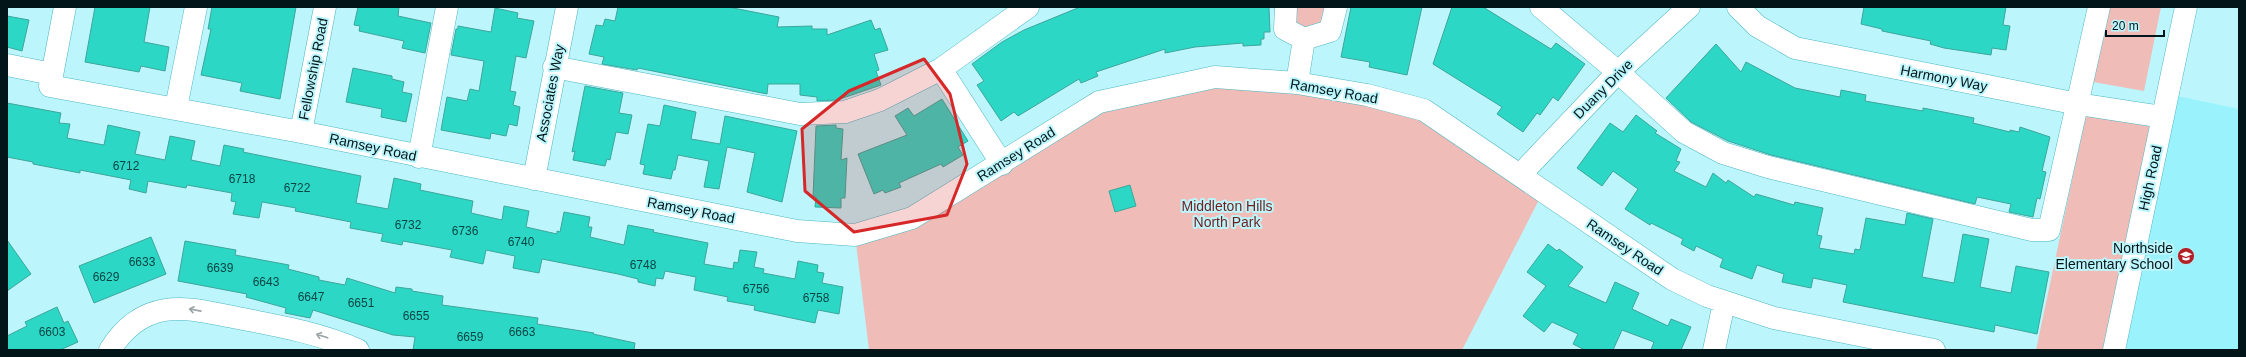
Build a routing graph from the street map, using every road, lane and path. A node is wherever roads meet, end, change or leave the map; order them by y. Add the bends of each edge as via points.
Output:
1 (65, 7) edge
2 (196, 7) edge
3 (325, 7) edge
4 (447, 7) edge
5 (567, 7) edge
6 (1028, 7) edge
7 (1286, 7) edge
8 (1336, 7) edge
9 (1541, 7) edge
10 (1689, 7) edge
11 (1738, 7) edge
12 (2099, 7) edge
13 (2186, 7) edge
14 (1304, 39) junction
15 (7, 65) edge
16 (554, 68) junction
17 (941, 69) junction
18 (1618, 72) junction
19 (51, 80) junction
20 (1297, 83) junction
21 (2078, 104) junction
22 (176, 108) junction
23 (2163, 117) junction
24 (301, 132) junction
25 (420, 157) junction
26 (1002, 164) junction
27 (1520, 175) junction
28 (534, 179) junction
29 (1724, 302) junction
30 (110, 350) edge
31 (358, 350) edge
32 (1714, 350) edge
33 (1934, 350) edge
34 (2114, 350) edge

1 - 19 street
2 - 22 street
3 - 24 street, Fellowship Road
4 - 25 street
5 - 16 street, Associates Way
6 - 17 street
7 - 14 street via 1286,29
8 - 14 street via 1330,30
9 - 18 street
10 - 18 street, Duany Drive
11 - 21 street, Harmony Way via 1756,26 1795,48
12 - 21 street
13 - 23 street, High Road
14 - 20 street
15 - 19 street, Ramsey Road
16 - 17 street via 800,114 845,112 880,100
16 - 28 street, Associates Way
17 - 26 street
18 - 21 street via 1684,132 1723,153 1768,167 2032,230 2049,230
18 - 27 street, Duany Drive
19 - 22 street, Ramsey Road
20 - 26 street, Ramsey Road via 1215,77 1098,102
20 - 27 street, Ramsey Road via 1424,110
21 - 23 street, Harmony Way
22 - 24 street, Ramsey Road
23 - 34 street, High Road
24 - 25 street, Ramsey Road
25 - 28 street, Ramsey Road
26 - 28 street, Ramsey Road via 912,218 855,235 797,231
27 - 29 street, Ramsey Road via 1672,279
29 - 32 street
29 - 33 street, Ramsey Road via 1774,318
31 -> 30 street via 300,330 187,308 164,310 142,317 128,327

